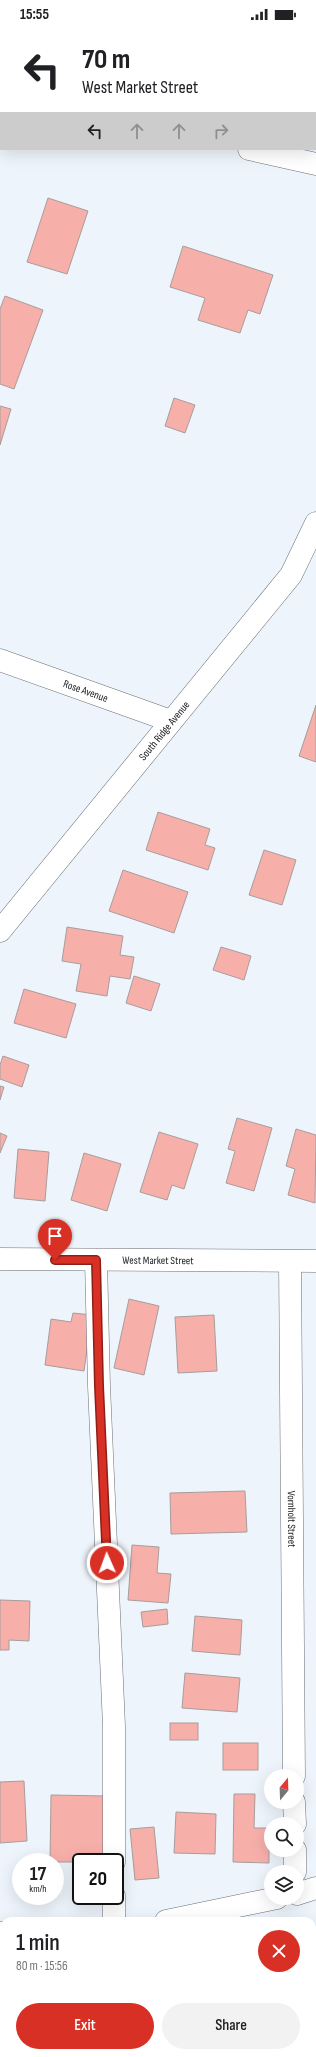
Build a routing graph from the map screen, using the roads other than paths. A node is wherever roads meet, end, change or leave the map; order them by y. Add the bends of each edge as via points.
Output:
1 (253, 150) edge
2 (316, 164) edge
3 (316, 523) edge
4 (0, 660) edge
5 (172, 721) junction
6 (0, 931) edge
7 (0, 1259) edge
8 (96, 1260) junction
9 (316, 1261) edge
10 (290, 1262) junction
11 (294, 1769) edge
12 (114, 1853) edge
13 (316, 1888) edge
14 (304, 1892) edge
15 (264, 1901) edge
16 (114, 1905) edge
17 (114, 1917) edge
18 (185, 1917) edge

1 - 2 street
3 - 5 street, South Ridge Avenue via 291,575
4 - 5 street, Rose Avenue
5 - 6 street, South Ridge Avenue
7 - 8 street, West Market Street
8 - 10 street, West Market Street
8 - 12 street via 114,1726
9 - 10 street, West Market Street
10 - 11 street, Vornholt Street
13 - 14 street
15 - 18 street
16 - 17 street

